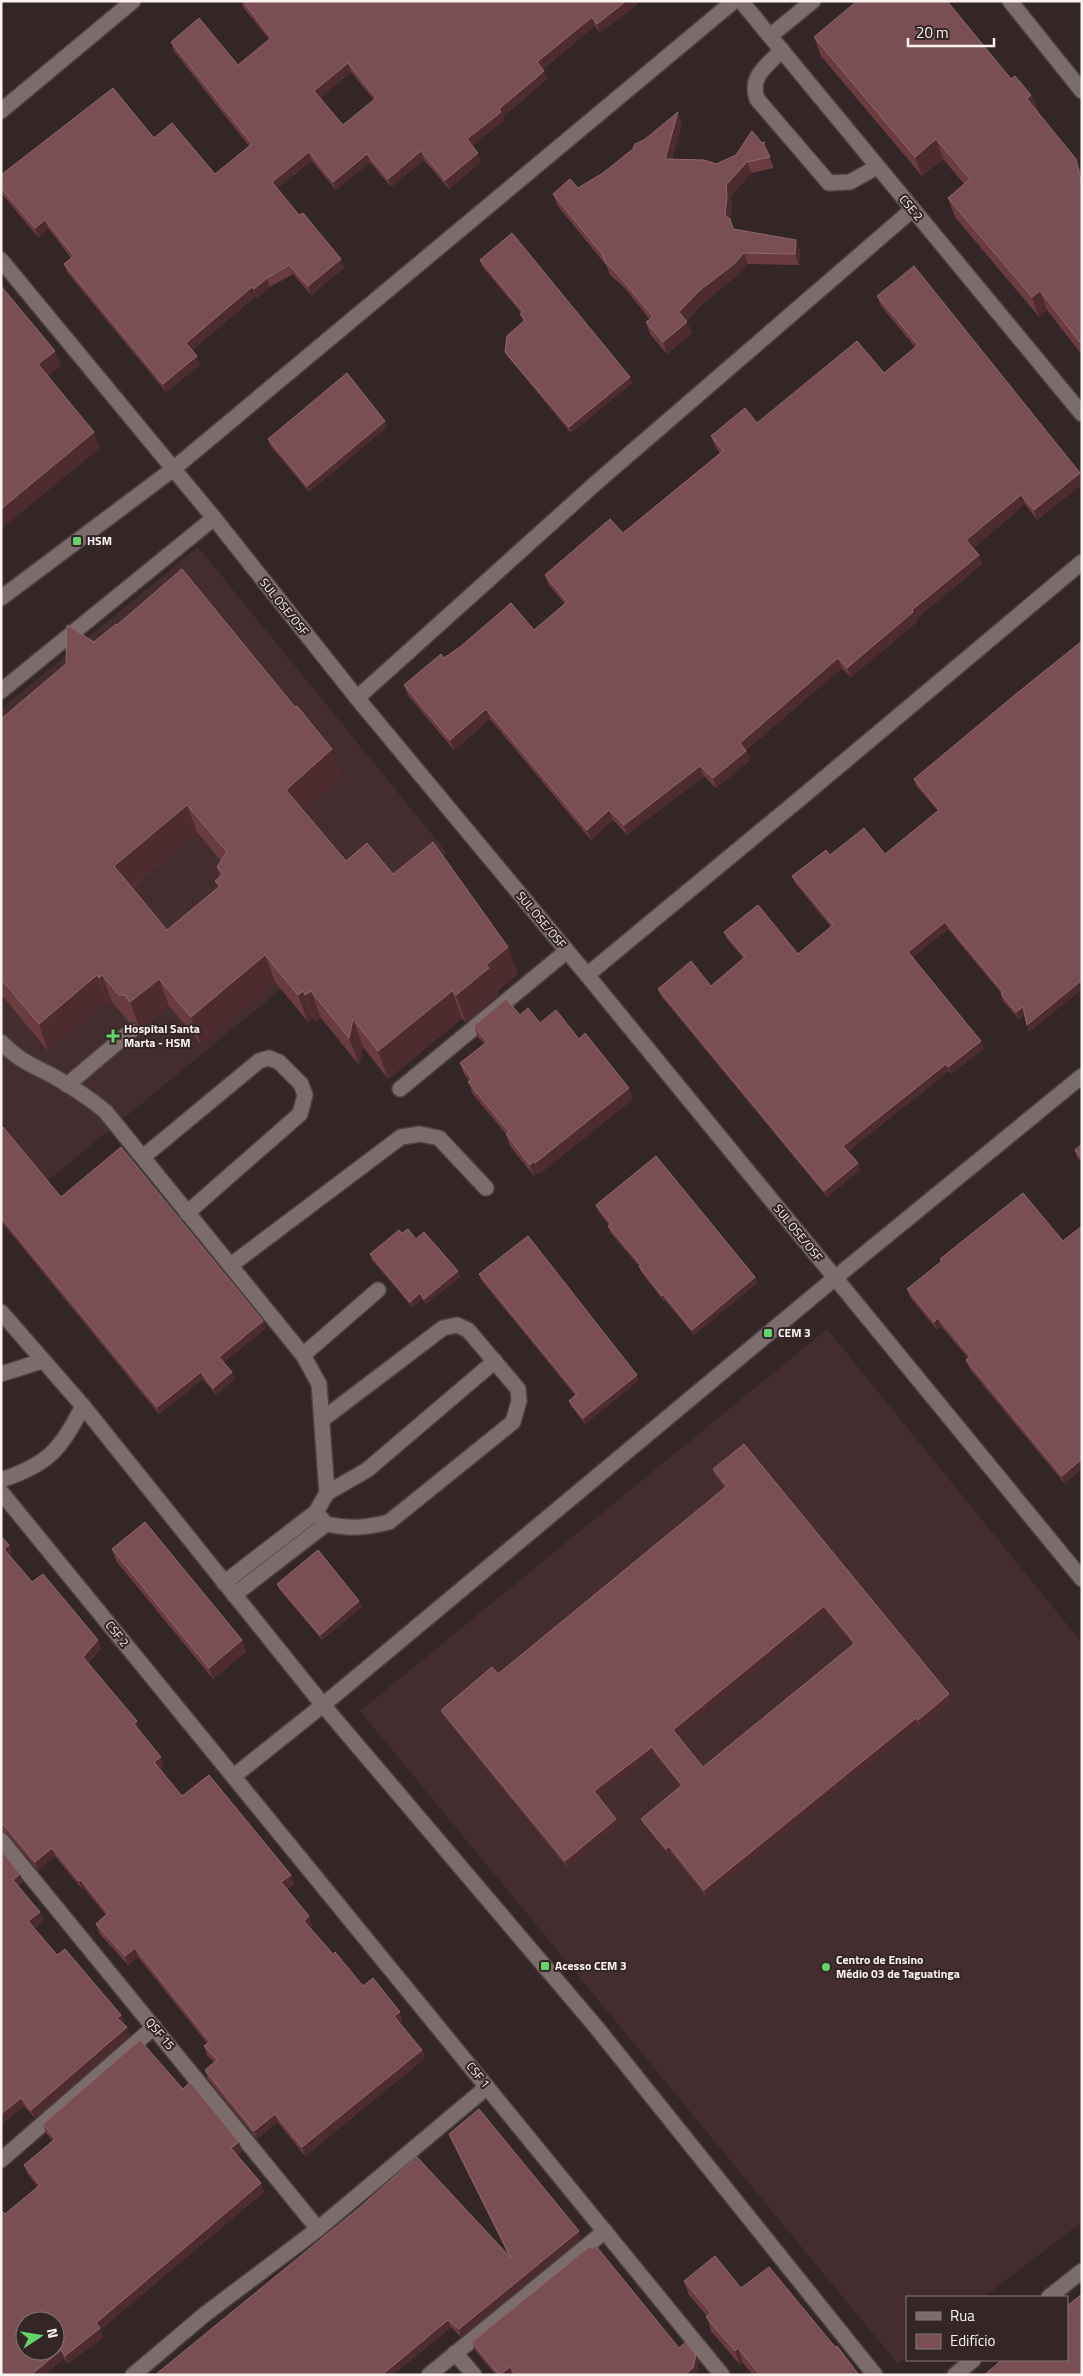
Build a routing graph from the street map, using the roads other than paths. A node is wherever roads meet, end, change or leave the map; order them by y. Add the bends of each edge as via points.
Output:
1 (133, 1) edge
2 (734, 1) edge
3 (741, 1) edge
4 (813, 1) edge
5 (1010, 1) edge
6 (770, 36) junction
7 (782, 50) junction
8 (1082, 91) edge
9 (1, 111) edge
10 (877, 168) junction
11 (912, 210) junction
12 (1, 260) edge
13 (1082, 414) edge
14 (172, 470) junction
15 (214, 518) junction
16 (1082, 562) edge
17 (1, 598) edge
18 (1, 691) edge
19 (357, 698) junction
20 (567, 951) junction
21 (587, 975) junction
22 (131, 1031) edge
23 (1, 1042) edge
24 (1082, 1076) edge
25 (67, 1084) junction
26 (400, 1089) dead end
27 (143, 1157) junction
28 (486, 1188) dead end
29 (188, 1213) junction
30 (230, 1265) junction
31 (835, 1278) junction
32 (378, 1290) dead end
33 (1, 1312) edge
34 (303, 1355) junction
35 (42, 1361) junction
36 (494, 1361) junction
37 (1, 1374) edge
38 (83, 1406) junction
39 (323, 1419) junction
40 (1, 1480) edge
41 (1, 1492) edge
42 (327, 1493) junction
43 (321, 1518) junction
44 (1082, 1579) edge
45 (224, 1583) junction
46 (234, 1595) junction
47 (322, 1705) junction
48 (234, 1776) junction
49 (1, 1840) edge
50 (154, 2027) junction
51 (487, 2087) junction
52 (1, 2160) edge
53 (318, 2229) junction
54 (605, 2232) junction
55 (1082, 2271) edge
56 (1050, 2296) edge
57 (455, 2353) junction
58 (972, 2361) edge
59 (133, 2375) edge
60 (430, 2375) edge
61 (474, 2375) edge
62 (722, 2375) edge
63 (875, 2375) edge
64 (954, 2375) edge

1 - 9 street
2 - 14 street
3 - 6 street, CSE 2
4 - 6 street
5 - 8 street
6 - 7 street, CSE 2
7 - 10 street, CSE 2
7 - 10 street via 755,79 753,88 757,98 829,182 850,182
10 - 11 street, CSE 2
11 - 13 street, CSE 2
11 - 19 street via 597,482
12 - 14 street, SUL OSE/OSF
14 - 15 street, SUL OSE/OSF
14 - 17 street
15 - 18 street
15 - 19 street, SUL OSE/OSF
16 - 21 street
19 - 20 street, SUL OSE/OSF
20 - 21 street, SUL OSE/OSF
20 - 26 street
21 - 31 street, SUL OSE/OSF
22 - 25 street
23 - 25 street via 12,1054
24 - 31 street
25 - 27 street via 105,1111
27 - 29 street
27 - 29 street via 259,1061 268,1058 279,1062 300,1084 305,1095 300,1114
28 - 30 street via 439,1138 420,1134 401,1137
29 - 30 street
30 - 34 street
31 - 44 street, SUL OSE/OSF
31 - 47 street
32 - 34 street
33 - 35 street
34 - 39 street via 319,1384
35 - 37 street
35 - 38 street
36 - 39 street via 468,1330 457,1325 443,1328
36 - 42 street via 368,1470
36 - 43 street via 518,1390 519,1401 513,1422 389,1522 366,1528
38 - 40 street via 71,1428 43,1463
38 - 45 street
39 - 42 street
41 - 48 street, CSF 2
42 - 43 street
43 - 45 street
43 - 46 street
45 - 46 street
46 - 47 street
47 - 48 street
47 - 63 street via 597,2028
48 - 51 street, CSF 1
49 - 50 street, QSF 15
50 - 52 street
50 - 53 street, QSF 15
51 - 53 street
51 - 54 street, CSF 1
53 - 59 street via 204,2315
54 - 57 street
54 - 62 street, CSF 1
55 - 56 street
57 - 60 street
57 - 61 street
58 - 64 street

